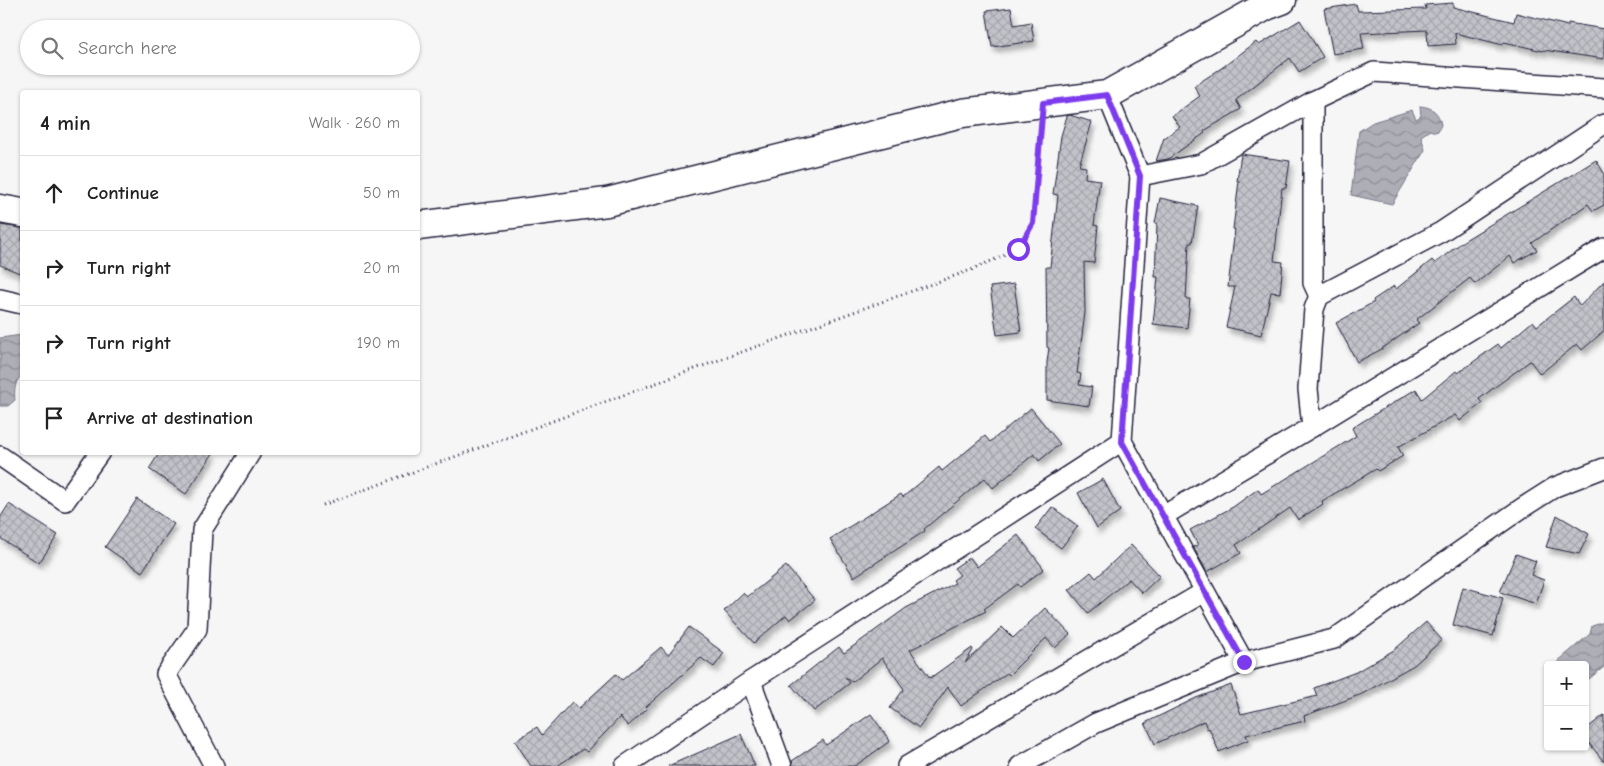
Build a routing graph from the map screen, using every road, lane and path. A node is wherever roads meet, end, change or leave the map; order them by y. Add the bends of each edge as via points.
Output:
1 (1282, 0) edge
2 (1604, 88) edge
3 (1107, 95) junction
4 (1313, 101) junction
5 (1043, 103) junction
6 (1604, 124) edge
7 (1140, 176) junction
8 (0, 209) edge
9 (20, 214) edge
10 (420, 226) edge
11 (1604, 248) edge
12 (1319, 296) junction
13 (0, 299) edge
14 (20, 304) edge
15 (1312, 427) junction
16 (1122, 442) junction
17 (98, 455) edge
18 (248, 455) edge
19 (0, 456) edge
20 (1604, 468) edge
21 (323, 505) dead end
22 (1163, 516) junction
23 (1204, 592) junction
24 (1244, 662) junction
25 (750, 680) junction
26 (214, 766) edge
27 (625, 766) edge
28 (782, 766) edge
29 (907, 766) edge
30 (1020, 766) edge

1 - 3 main road
2 - 4 street via 1374,72
3 - 5 main road
3 - 7 street
4 - 7 street via 1200,164
4 - 12 street via 1313,283
5 - 10 main road via 962,112 607,202
5 - 21 path via 1033,223 1018,249 972,270
6 - 12 street via 1441,232
7 - 16 street
8 - 9 main road
11 - 15 street
12 - 15 street via 1314,308 1308,389
13 - 14 street
15 - 22 street
16 - 22 street
16 - 25 street
17 - 19 street via 65,501
18 - 26 street via 202,530 197,629 166,674
20 - 24 street via 1555,487 1334,639
22 - 23 street
23 - 24 street
23 - 29 street
24 - 30 street via 1096,723
25 - 27 street
25 - 28 street

